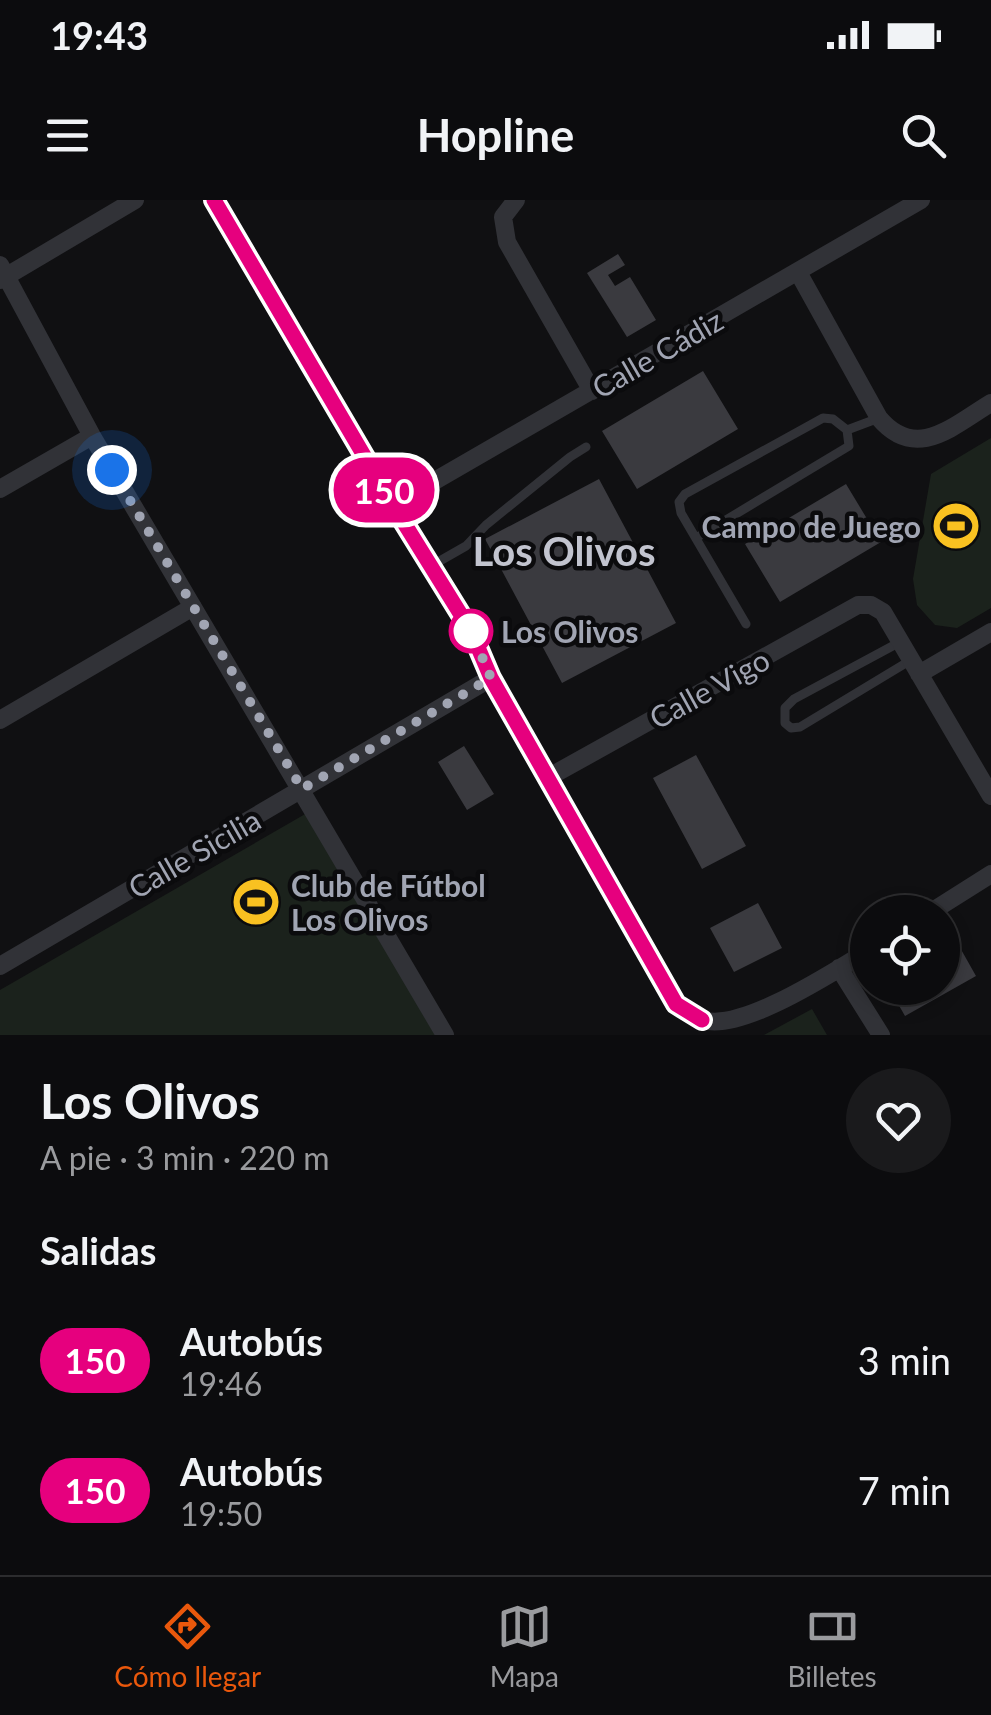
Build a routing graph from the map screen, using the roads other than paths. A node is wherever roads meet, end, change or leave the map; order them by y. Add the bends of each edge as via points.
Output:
1 (135, 200) edge
2 (214, 200) edge
3 (516, 200) edge
4 (921, 200) edge
5 (798, 272) junction
6 (2, 274) edge
7 (592, 392) junction
8 (991, 403) edge
9 (879, 418) junction
10 (848, 430) junction
11 (92, 436) junction
12 (586, 447) dead end
13 (0, 489) edge
14 (393, 505) junction
15 (696, 538) junction
16 (431, 566) junction
17 (194, 607) junction
18 (746, 624) dead end
19 (991, 632) edge
20 (900, 642) junction
21 (915, 667) junction
22 (491, 678) junction
23 (0, 720) edge
24 (548, 777) junction
25 (302, 789) junction
26 (991, 796) edge
27 (991, 874) edge
28 (958, 895) edge
29 (850, 962) edge
30 (0, 966) edge
31 (839, 968) junction
32 (445, 1035) edge
33 (881, 1035) edge

1 - 6 street
2 - 14 street
3 - 7 street via 503,218 507,242
4 - 5 street, Calle Cádiz
5 - 7 street, Calle Cádiz
5 - 9 street
6 - 11 street
7 - 14 street, Calle Cádiz
8 - 9 street via 931,438 898,436
9 - 10 lane
10 - 15 lane via 849,446
10 - 15 lane via 823,418 685,494 681,513
11 - 13 street
11 - 17 street
12 - 16 lane via 466,546
14 - 16 street
15 - 18 lane
16 - 22 street
17 - 23 street
17 - 25 street
19 - 21 street
20 - 21 street
20 - 21 lane via 794,698 784,723 800,728
20 - 24 street, Calle Vigo via 883,612 858,605
21 - 26 street
22 - 24 street
22 - 25 street, Calle Sicilia
24 - 31 street via 676,1004 702,1020 728,1022
25 - 30 street, Calle Sicilia
25 - 32 street
27 - 28 street
29 - 31 street
31 - 33 street

